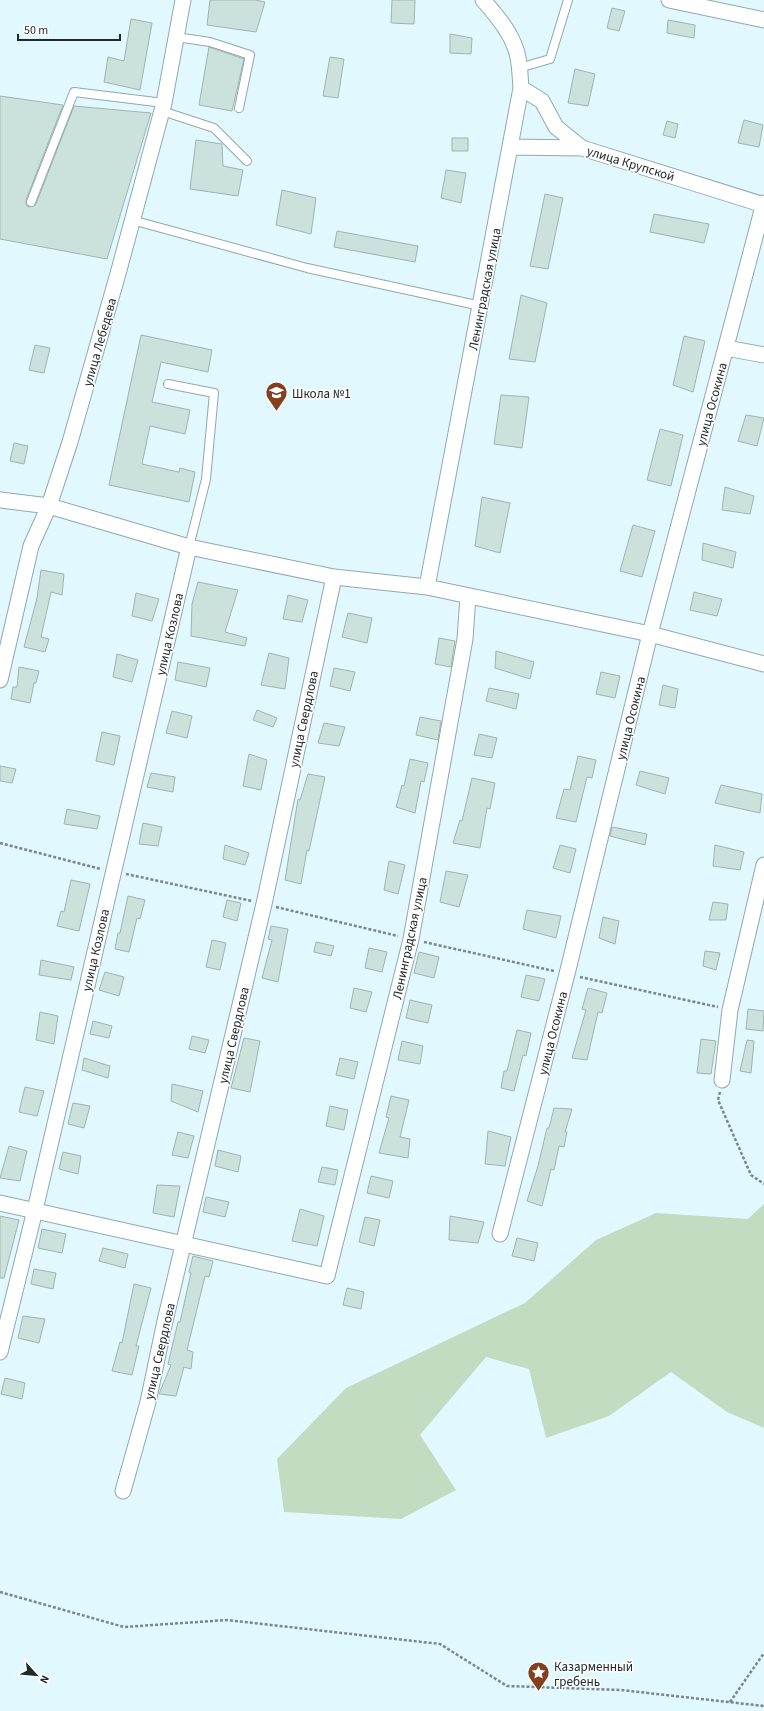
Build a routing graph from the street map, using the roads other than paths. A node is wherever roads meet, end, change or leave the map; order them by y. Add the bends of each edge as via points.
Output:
1 (183, 0) edge
2 (483, 0) edge
3 (568, 0) edge
4 (669, 0) edge
5 (764, 20) edge
6 (176, 37) junction
7 (519, 68) junction
8 (521, 88) junction
9 (163, 107) junction
10 (239, 108) dead end
11 (510, 147) junction
12 (582, 148) junction
13 (248, 161) dead end
14 (31, 202) dead end
15 (764, 204) edge
16 (132, 220) junction
17 (481, 306) junction
18 (726, 348) junction
19 (764, 355) edge
20 (168, 384) dead end
21 (0, 500) edge
22 (49, 506) junction
23 (189, 547) junction
24 (334, 578) junction
25 (427, 587) junction
26 (468, 596) junction
27 (650, 634) junction
28 (764, 664) edge
29 (0, 680) edge
30 (764, 865) edge
31 (722, 1080) road end
32 (0, 1202) edge
33 (35, 1210) junction
34 (500, 1234) dead end
35 (184, 1244) junction
36 (0, 1352) edge
37 (123, 1491) dead end

1 - 6 street, улица Лебедева
2 - 7 street, Ленинградская улица via 506,27 517,54
3 - 7 lane via 550,59
4 - 5 street
6 - 9 street, улица Лебедева
6 - 10 lane via 210,42 250,55
7 - 8 street, Ленинградская улица
8 - 11 street, Ленинградская улица
8 - 12 street, улица Крупской via 542,101 556,127
9 - 13 lane via 214,128
9 - 14 lane via 74,92
9 - 16 street, улица Лебедева
11 - 12 street
11 - 17 street, Ленинградская улица
12 - 15 street, улица Крупской
15 - 18 street, улица Осокина
16 - 17 lane via 307,268
16 - 22 street, улица Лебедева via 72,435
17 - 25 street, Ленинградская улица
18 - 19 street
18 - 27 street, улица Осокина
20 - 23 lane via 214,393 206,479
21 - 22 street
22 - 23 street
22 - 29 street, улица Лебедева via 31,546
23 - 24 street
23 - 33 street, улица Козлова
24 - 25 street
24 - 35 street, улица Свердлова via 264,904
25 - 26 street
26 - 27 street
26 - 35 street, Ленинградская улица via 465,639 411,939 327,1276
27 - 28 street
27 - 34 street, улица Осокина
30 - 31 street via 730,1010
32 - 33 street
33 - 35 street
33 - 36 street, улица Козлова
35 - 37 street, улица Свердлова via 148,1402

